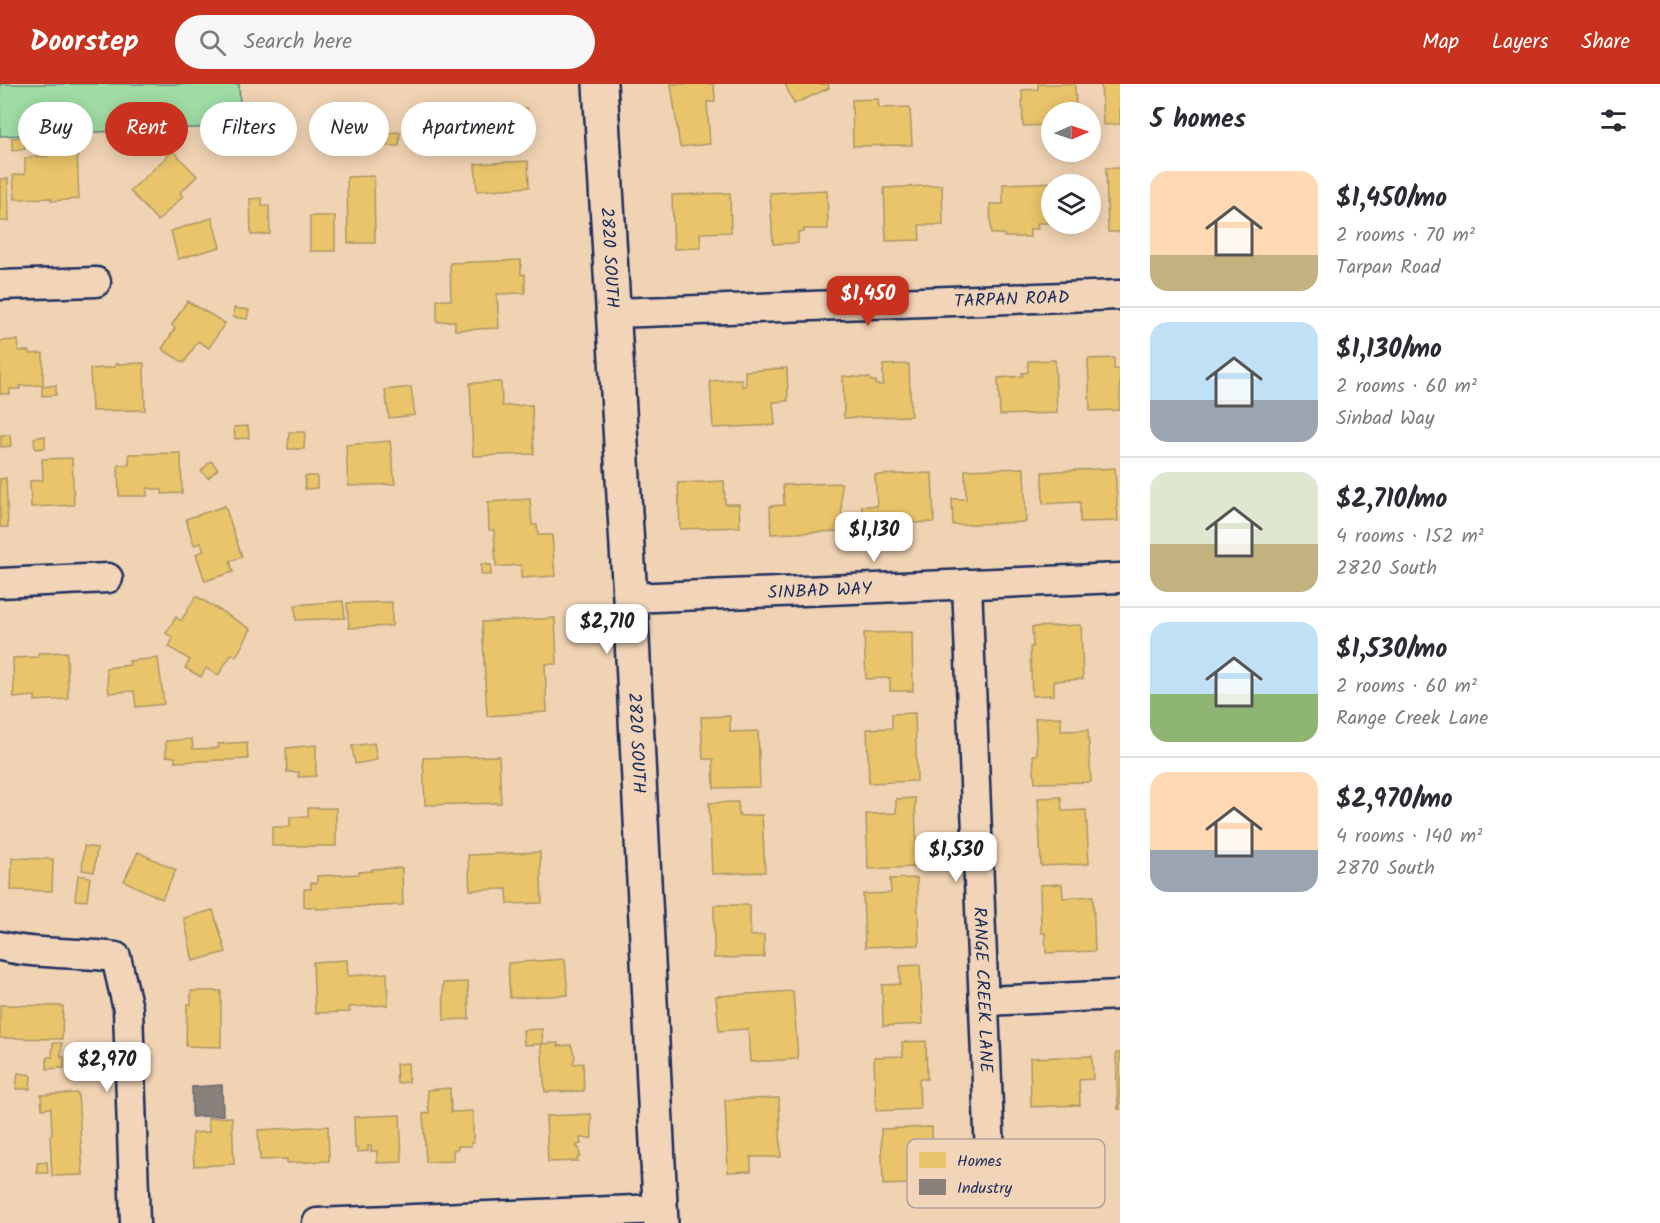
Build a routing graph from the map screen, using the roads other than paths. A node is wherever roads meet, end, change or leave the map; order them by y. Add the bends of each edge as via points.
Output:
1 (600, 84) edge
2 (96, 282) dead end
3 (0, 285) edge
4 (1120, 295) edge
5 (614, 313) junction
6 (108, 578) dead end
7 (1120, 578) edge
8 (0, 583) edge
9 (967, 584) junction
10 (630, 598) junction
11 (0, 946) edge
12 (1120, 995) edge
13 (984, 1001) junction
14 (989, 1139) edge
15 (660, 1216) edge
16 (135, 1223) edge
17 (317, 1223) edge

1 - 5 street, 2820 SOUTH
2 - 3 street
4 - 5 street, TARPAN ROAD
5 - 10 street, 2820 SOUTH
6 - 8 street
7 - 9 street, SINBAD WAY
9 - 10 street, SINBAD WAY
9 - 13 street, RANGE CREEK LANE
10 - 15 street, 2820 SOUTH
11 - 16 street via 116,957 128,1009
12 - 13 street
13 - 14 street, RANGE CREEK LANE
15 - 17 street

